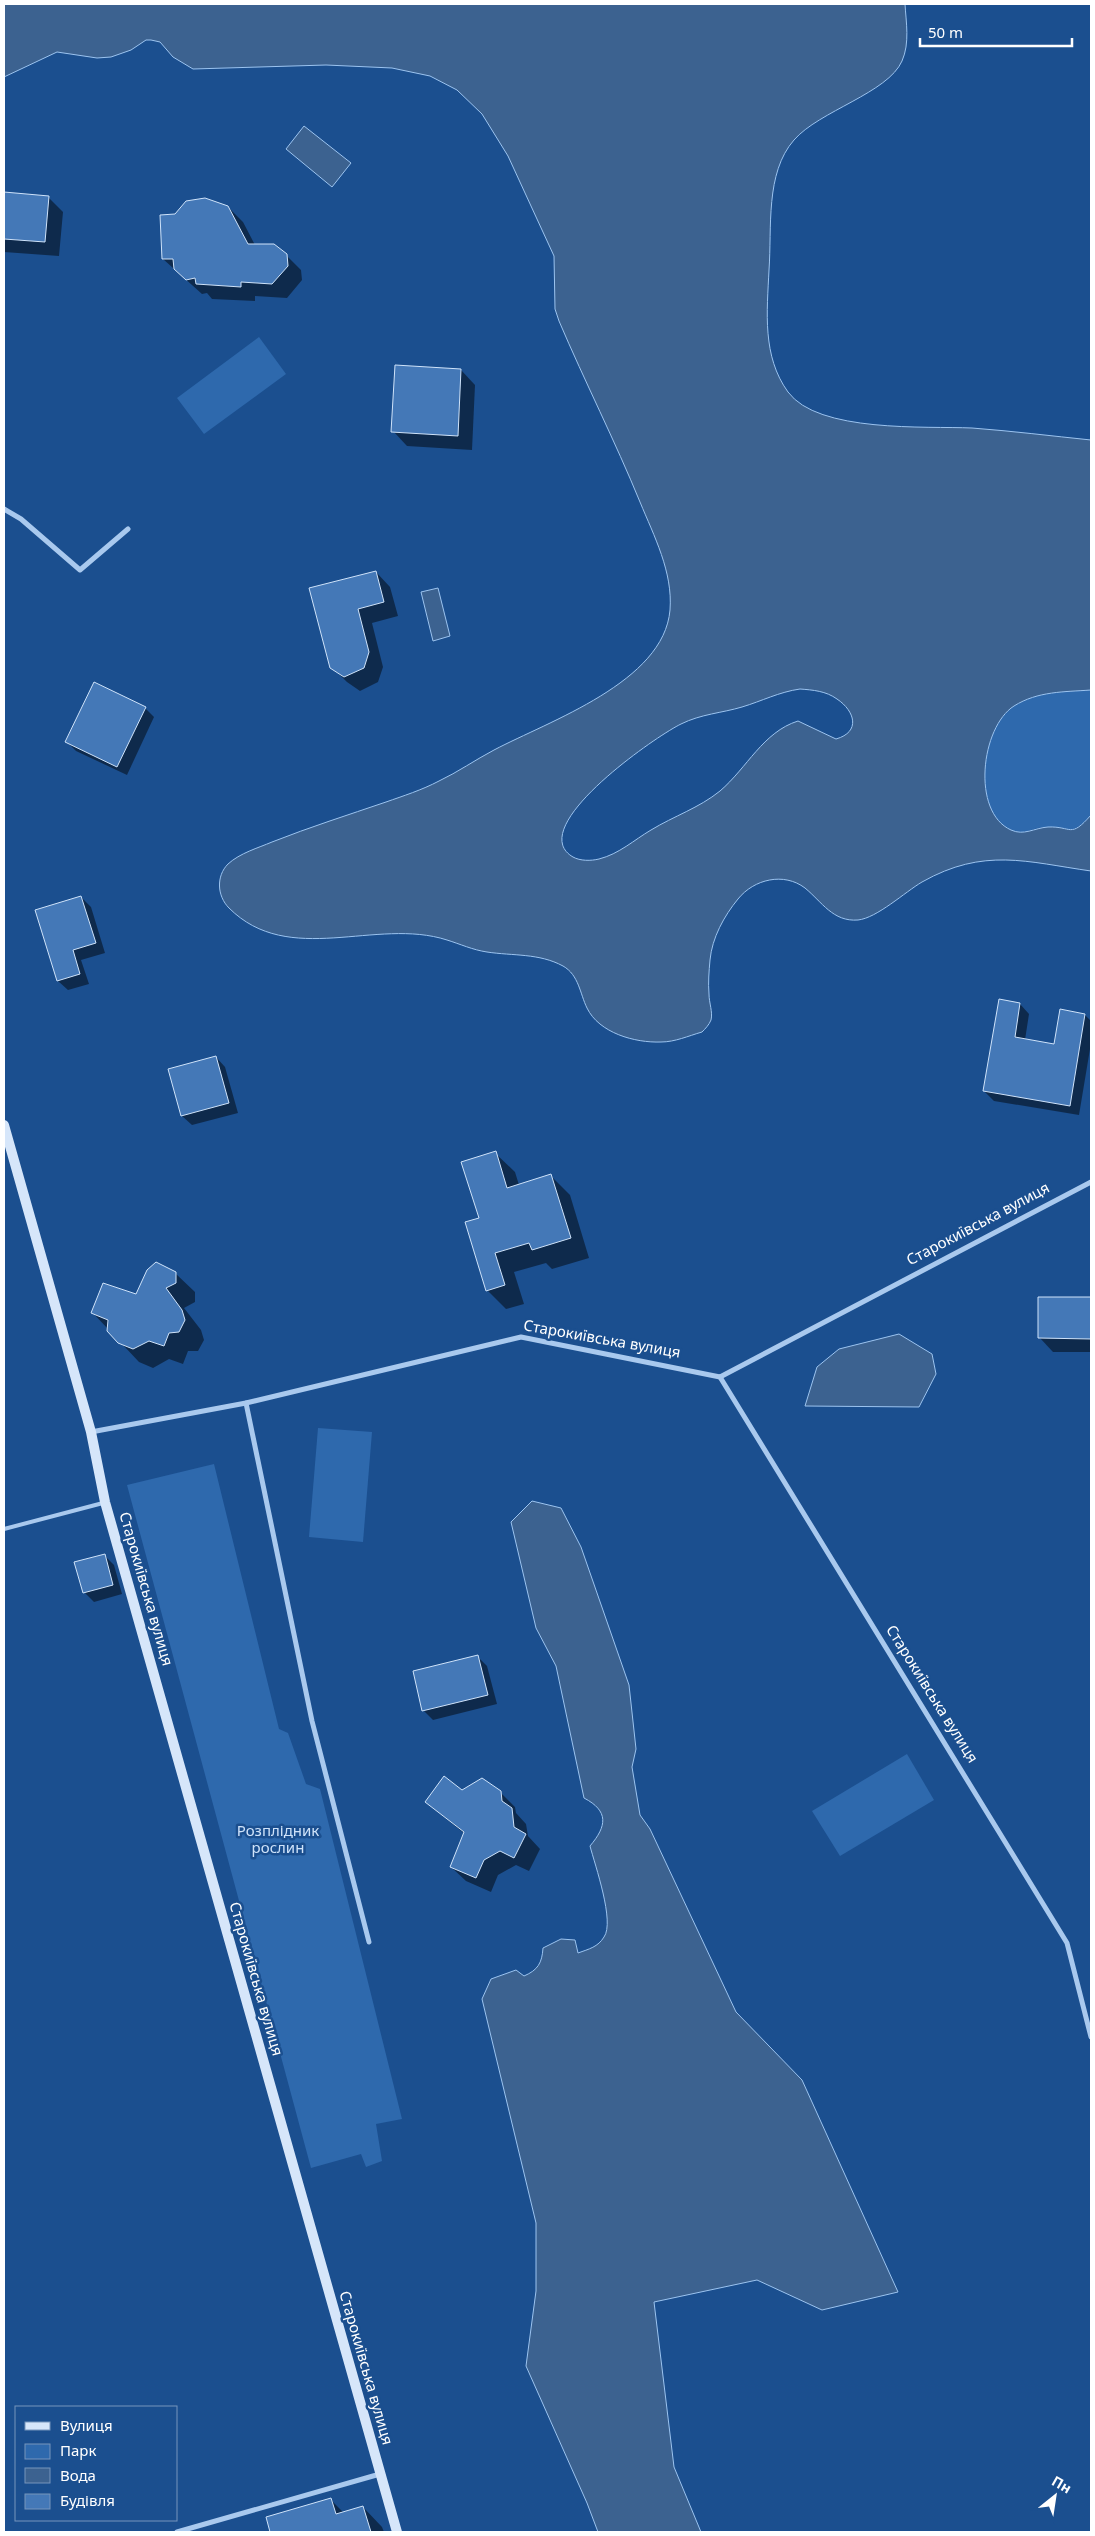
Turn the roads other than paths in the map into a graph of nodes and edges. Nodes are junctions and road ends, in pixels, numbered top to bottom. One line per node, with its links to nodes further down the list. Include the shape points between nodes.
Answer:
1 (4, 509): 2 (street, via 21,518 80,570)
2 (128, 530)
3 (4, 1125): 7 (street, Старокиївська вулиця)
4 (1091, 1182): 5 (street, Старокиївська вулиця)
5 (720, 1377): 6 (street, Старокиївська вулиця, via 521,1337); 11 (street, Старокиївська вулиця, via 1067,1943)
6 (246, 1403): 7 (street, Старокиївська вулиця); 10 (street, via 312,1721)
7 (91, 1432): 8 (street, Старокиївська вулиця)
8 (105, 1502): 9 (lane); 12 (street, Старокиївська вулиця)
9 (4, 1529)
10 (369, 1942)
11 (1091, 2037)
12 (380, 2474): 13 (street); 14 (street, Старокиївська вулиця)
13 (177, 2532)
14 (397, 2532)

